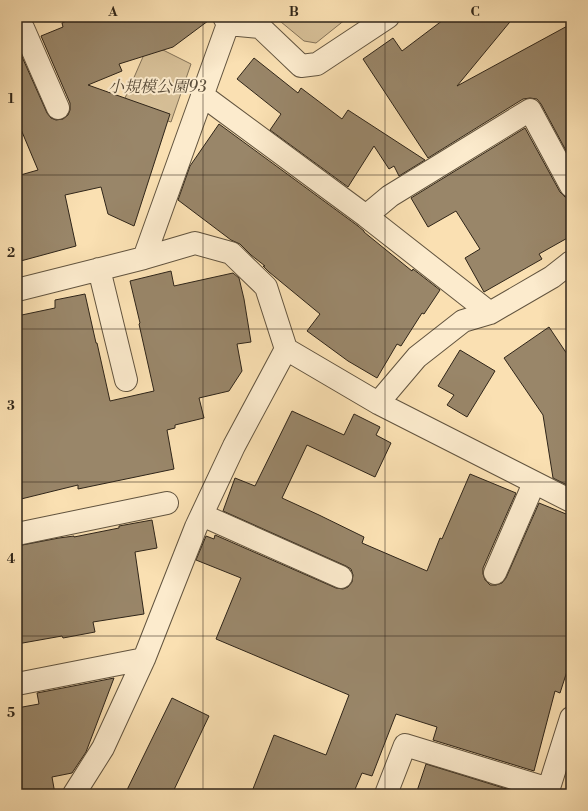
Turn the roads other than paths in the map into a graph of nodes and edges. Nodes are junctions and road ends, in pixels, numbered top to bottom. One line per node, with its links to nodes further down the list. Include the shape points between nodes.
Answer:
1 (226, 20): 2 (street, via 260,27 301,66 316,64); 4 (street)
2 (377, 20)
3 (26, 25): 5 (street)
4 (202, 95): 7 (street); 8 (street)
5 (58, 108)
6 (571, 186): 7 (street, via 530,110 390,196)
7 (366, 216): 12 (street)
8 (144, 258): 10 (street); 13 (street, via 195,242 231,252 266,287)
9 (571, 262): 12 (street, via 552,277)
10 (99, 269): 11 (street); 14 (street)
11 (17, 290)
12 (490, 313): 15 (street, via 463,321 417,357)
13 (286, 349): 15 (street); 19 (street, via 234,446)
14 (126, 380)
15 (378, 403): 16 (street)
16 (534, 483): 17 (street); 21 (street)
17 (571, 501)
18 (167, 503): 20 (street)
19 (202, 515): 22 (street); 23 (street)
20 (17, 534)
21 (495, 573)
22 (341, 577)
23 (144, 659): 24 (street); 27 (street, via 103,748)
24 (17, 684)
25 (571, 718): 26 (street)
26 (548, 791): 28 (street, via 405,745)
27 (74, 794)
28 (386, 794)

